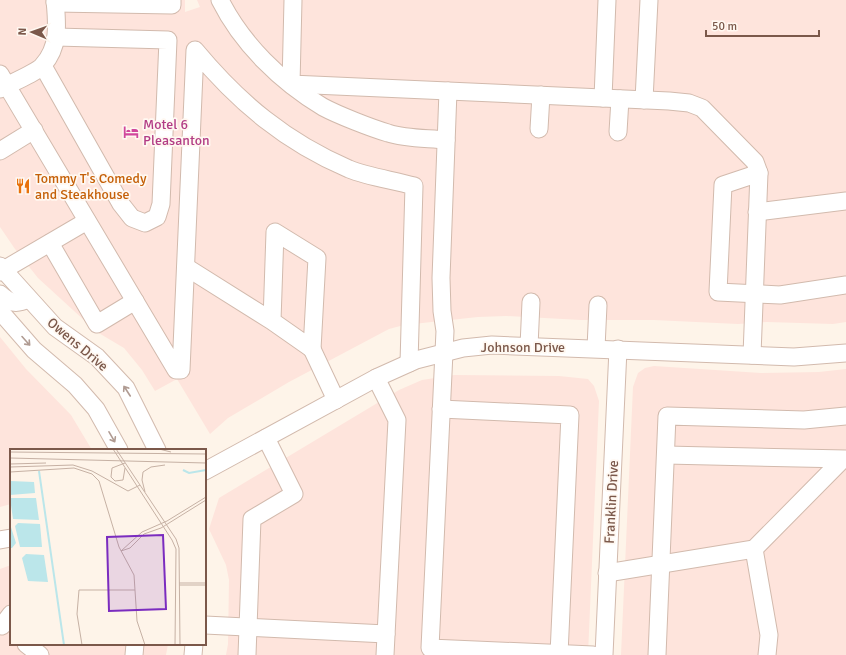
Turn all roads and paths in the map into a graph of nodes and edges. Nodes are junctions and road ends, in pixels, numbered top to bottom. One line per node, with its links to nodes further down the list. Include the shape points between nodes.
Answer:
1 (172, 0): 6 (street, via 172,5)
2 (220, 0): 10 (street, via 260,57)
3 (294, 0): 10 (street)
4 (607, 0): 13 (street)
5 (649, 0): 15 (street)
6 (55, 2): 7 (street)
7 (56, 37): 8 (street, via 55,45); 8 (street, via 168,40 161,204 157,217 145,223 132,218 125,209)
8 (43, 66): 9 (street)
9 (2, 83): 17 (street)
10 (291, 84): 11 (street); 19 (street, via 324,107 390,134)
11 (448, 91): 12 (street); 19 (street)
12 (541, 95): 13 (street); 16 (street)
13 (603, 98): 14 (street)
14 (620, 99): 15 (street); 18 (street)
15 (644, 100): 21 (street, via 689,103 702,108 755,162)
16 (539, 129)
17 (34, 130): 20 (street); 24 (street)
18 (618, 132)
19 (446, 140): 41 (street, via 441,278)
20 (0, 151)
21 (759, 173): 23 (street); 30 (street, via 723,185 718,292)
22 (846, 201): 23 (street)
23 (757, 212): 30 (street)
24 (87, 221): 25 (street); 32 (street)
25 (50, 244): 27 (street); 32 (street, via 97,324)
26 (186, 267): 32 (street, via 181,370 176,370); 36 (street); 44 (street, via 195,50 220,81 294,142 351,170 414,186)
27 (1, 270): 31 (street, Owens Drive)
28 (846, 285): 30 (street, via 780,295)
29 (0, 294): 31 (street, via 14,303)
30 (755, 294): 43 (street)
31 (28, 298): 51 (street, Owens Drive, one-way to 31, via 126,388 97,357 55,327)
32 (134, 301)
33 (531, 302): 37 (street)
34 (598, 305): 38 (street)
35 (0, 312): 50 (street, one-way to 50, via 34,350 75,385 96,409)
36 (272, 321): 39 (street); 39 (street, via 275,232 317,258)
37 (529, 346): 38 (street, Johnson Drive); 41 (street, Johnson Drive, via 492,344)
38 (596, 348): 40 (street, Johnson Drive)
39 (312, 349): 46 (street)
40 (618, 349): 43 (street, Johnson Drive); 59 (street, Franklin Drive)
41 (444, 352): 44 (street, Johnson Drive); 47 (street)
42 (846, 353): 43 (street, Johnson Drive, via 794,357)
43 (752, 355)
44 (409, 363): 45 (street, Johnson Drive)
45 (376, 378): 46 (street, Johnson Drive); 62 (street, via 397,420)
46 (336, 400): 49 (street, Johnson Drive)
47 (441, 409): 66 (street, via 570,415); 66 (street, via 430,648)
48 (846, 416): 52 (street, via 804,420 668,416)
49 (266, 438): 54 (street, Johnson Drive); 61 (street, via 294,494 252,519)
50 (118, 449)
51 (156, 449)
52 (666, 455): 53 (street); 58 (street)
53 (844, 459): 57 (street)
54 (206, 470)
55 (10, 538): 56 (street)
56 (0, 540)
57 (754, 550): 58 (street); 75 (street, via 769,635)
58 (661, 564): 59 (street); 74 (street)
59 (607, 573): 73 (street, Franklin Drive)
60 (206, 624): 61 (street)
61 (248, 627): 62 (street); 70 (street)
62 (386, 634): 71 (street)
63 (27, 645): 67 (street)
64 (135, 645): 68 (street)
65 (194, 645): 69 (street)
66 (559, 654): 72 (street)
67 (40, 655)
68 (134, 655)
69 (193, 655)
70 (247, 655)
71 (385, 655)
72 (593, 655)
73 (604, 655)
74 (657, 655)
75 (767, 655)

